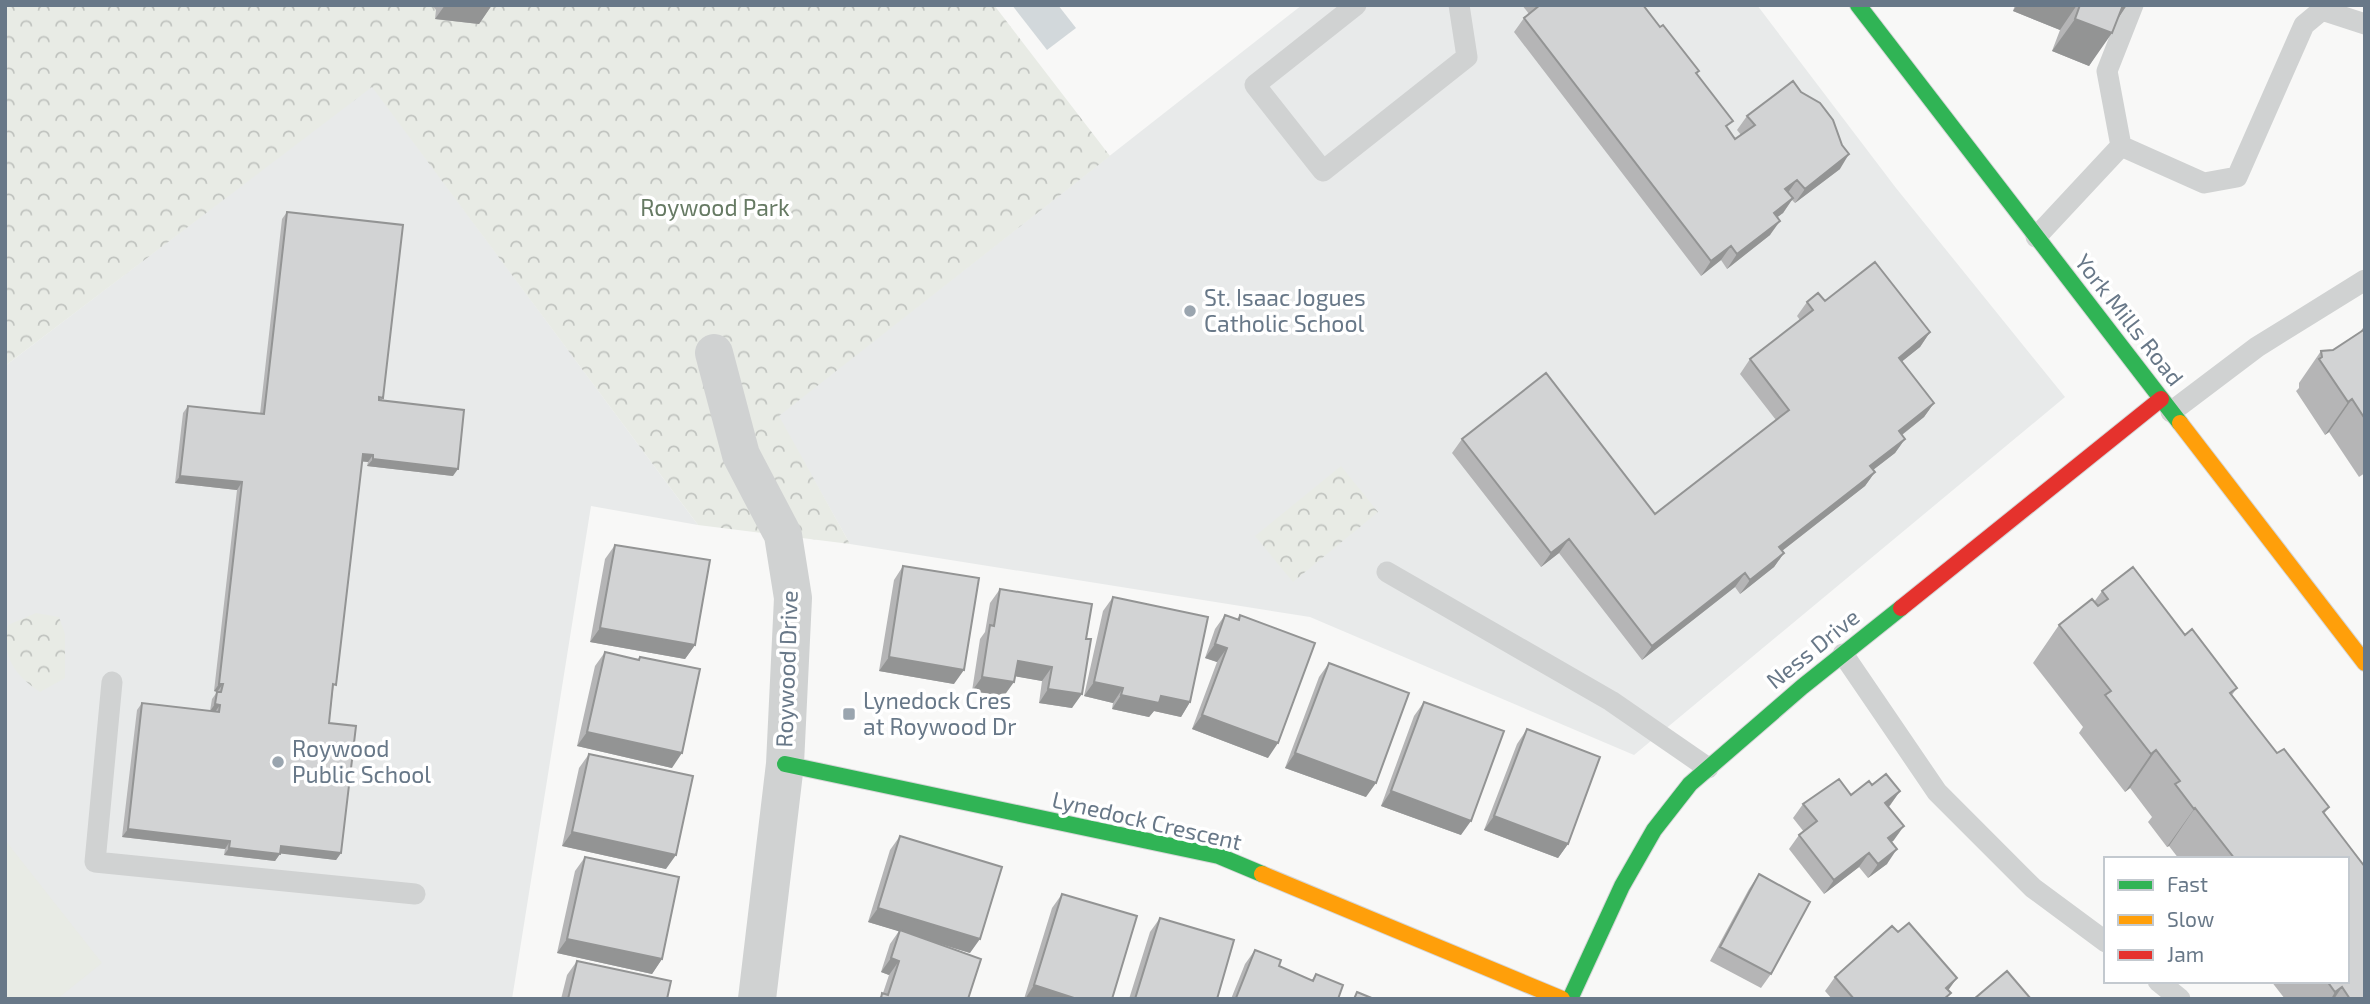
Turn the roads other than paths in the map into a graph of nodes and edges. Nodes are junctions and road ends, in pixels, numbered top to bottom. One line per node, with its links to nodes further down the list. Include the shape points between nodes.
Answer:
1 (1356, 5): 2 (lane, via 1255,85 1323,171 1467,57)
2 (1459, 5)
3 (1858, 5): 7 (street, York Mills Road)
4 (2133, 5): 6 (lane, via 2107,71)
5 (2365, 24): 6 (lane, via 2322,10 2304,25 2237,177 2204,183)
6 (2121, 146): 7 (lane)
7 (2036, 237): 10 (street, York Mills Road)
8 (2365, 281): 10 (lane)
9 (714, 353): 15 (street, Roywood Drive, via 741,455 783,535 793,597)
10 (2166, 405): 12 (street, Ness Drive); 13 (street, York Mills Road)
11 (1387, 572): 16 (lane, via 1611,701)
12 (1843, 654): 16 (street, Ness Drive); 18 (lane, via 1937,792 2033,888)
13 (2365, 663)
14 (113, 682): 17 (lane, via 95,862)
15 (785, 764): 20 (street, Roywood Drive); 21 (street, Lynedock Crescent, via 1219,856)
16 (1708, 768): 22 (street, Ness Drive, via 1654,830 1622,886)
17 (415, 894)
18 (2104, 941)
19 (2160, 983): 23 (lane)
20 (757, 999)
21 (1562, 999)
22 (1570, 999)
23 (2180, 999)

